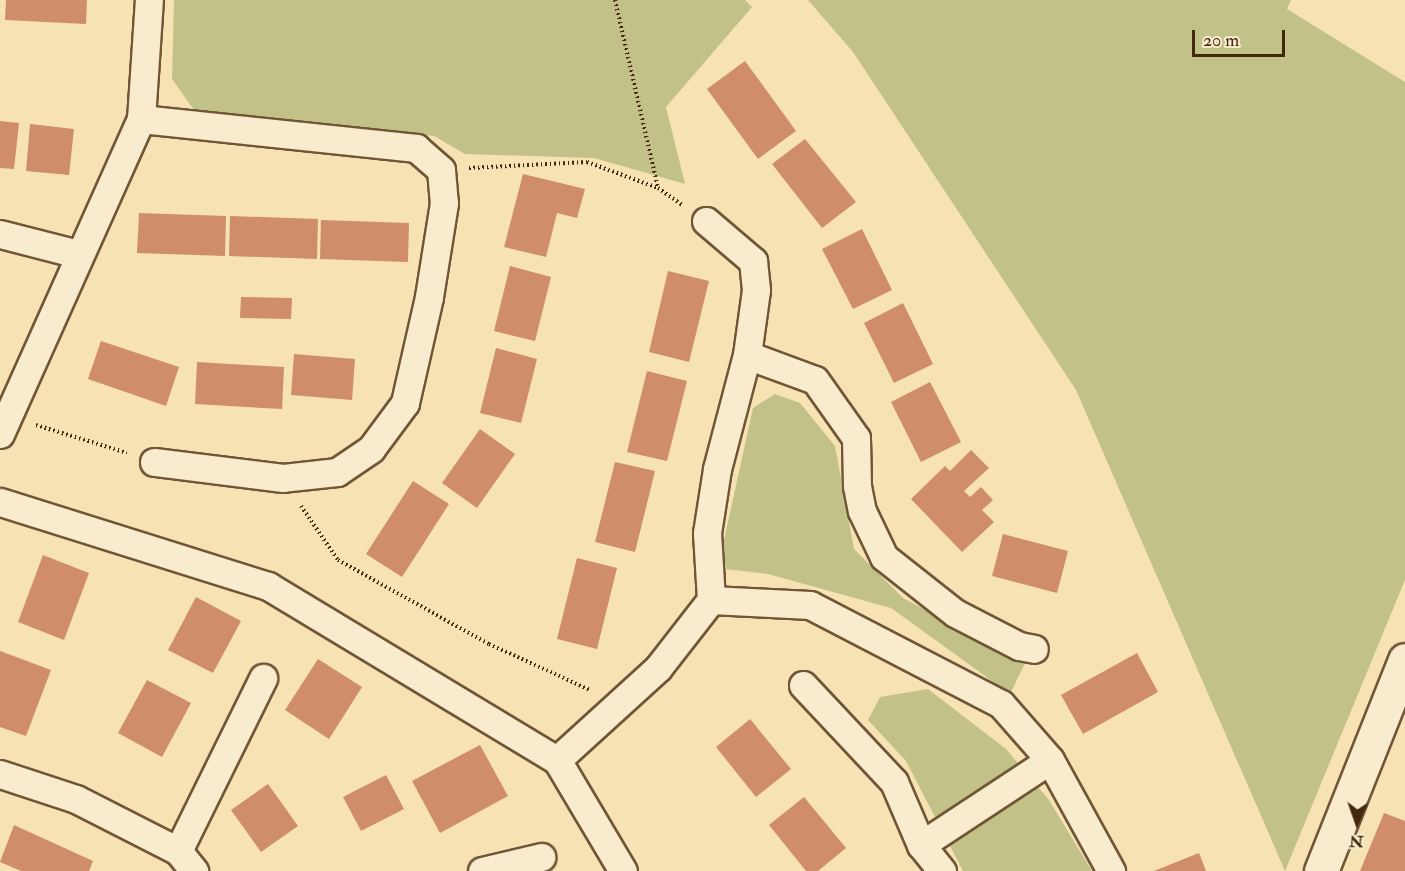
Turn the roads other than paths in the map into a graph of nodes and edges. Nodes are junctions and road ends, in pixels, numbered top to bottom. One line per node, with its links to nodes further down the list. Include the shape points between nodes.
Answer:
1 (149, 0): 2 (street)
2 (141, 119): 5 (street); 8 (street, via 416,148 441,170 443,214 405,403 371,449 337,472 283,478)
3 (706, 221): 6 (street, via 753,261 756,290)
4 (0, 234): 5 (street)
5 (78, 254): 7 (street)
6 (747, 355): 10 (street, via 717,469 707,533); 11 (street, via 815,380 856,438 862,511 884,557 955,613)
7 (4, 425)
8 (154, 462)
9 (0, 502): 16 (street, via 268,586)
10 (711, 600): 16 (street, via 658,668); 17 (street, via 810,605 1001,704)
11 (1034, 650)
12 (1405, 660): 15 (main road)
13 (263, 678): 21 (street)
14 (803, 685): 19 (street, via 894,782)
15 (1398, 698): 26 (main road)
16 (557, 760): 23 (street)
17 (1050, 760): 19 (street); 25 (street)
18 (0, 774): 21 (street, via 76,799)
19 (921, 845): 24 (street)
20 (541, 856): 22 (street)
21 (186, 861)
22 (482, 871)
23 (623, 871)
24 (942, 871)
25 (1111, 871)
26 (1321, 871)

